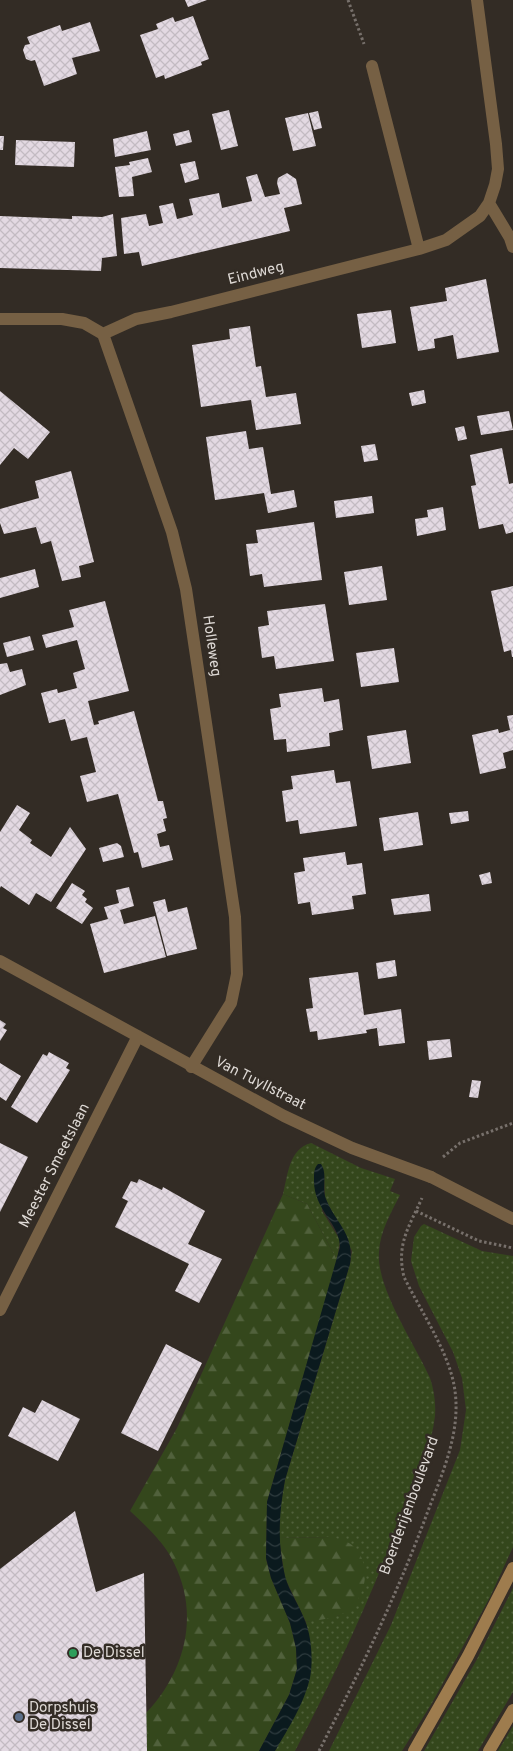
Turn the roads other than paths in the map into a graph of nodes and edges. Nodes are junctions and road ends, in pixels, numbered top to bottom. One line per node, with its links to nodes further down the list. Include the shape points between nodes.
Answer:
1 (477, 0): 3 (street, Eindweg, via 497,153 497,177)
2 (372, 66): 5 (street)
3 (489, 203): 4 (street); 5 (street, Eindweg, via 480,216 462,230 446,240)
4 (513, 247)
5 (419, 249): 7 (street, Eindweg, via 136,319)
6 (0, 319): 7 (street, via 62,319 84,323)
7 (103, 334): 10 (street, Holleweg, via 172,532 186,589 235,917 237,974 231,1003)
8 (0, 961): 9 (street, Van Tuyllstraat)
9 (138, 1036): 10 (street, Van Tuyllstraat); 12 (street, Meester Smeetslaan)
10 (191, 1067): 11 (street, Van Tuyllstraat, via 284,1116 352,1148 431,1177)
11 (513, 1219)
12 (0, 1310)
13 (513, 1568): 15 (main road)
14 (513, 1710): 16 (main road)
15 (414, 1751)
16 (489, 1751)

